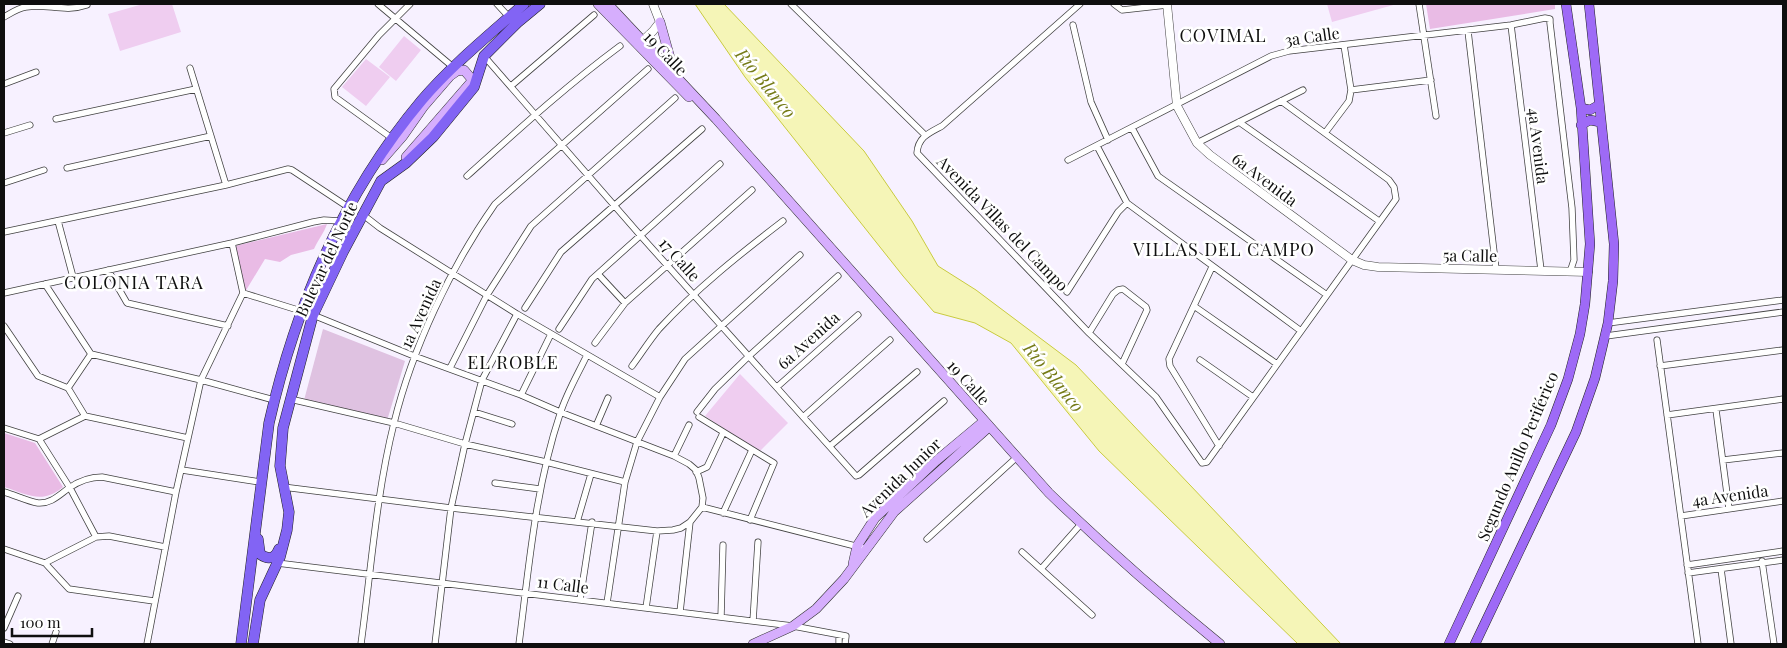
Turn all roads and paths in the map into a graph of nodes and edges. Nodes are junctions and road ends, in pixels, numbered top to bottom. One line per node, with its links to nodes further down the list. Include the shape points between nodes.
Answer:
1 (378, 4): 20 (street)
2 (410, 4): 20 (street)
3 (497, 4): 19 (street)
4 (524, 4): 19 (highway, Bulevar del Norte)
5 (540, 4): 29 (highway, Bulevar del Norte)
6 (598, 4): 26 (main road, 19 Calle)
7 (608, 4): 26 (main road, 19 Calle)
8 (654, 4): 21 (street)
9 (790, 4): 58 (street)
10 (1080, 4): 58 (street, via 942,126)
11 (1114, 4): 16 (street, via 1122,10)
12 (1419, 4): 25 (street)
13 (1566, 4): 45 (main road, Segundo Anillo Periférico)
14 (1588, 4): 43 (main road)
15 (87, 5): 18 (street, via 64,10 23,7)
16 (1167, 5): 44 (street)
17 (594, 15): 37 (street)
18 (4, 17)
19 (509, 17): 30 (highway, Bulevar del Norte)
20 (395, 18): 30 (street); 60 (street, via 334,89 335,97)
21 (660, 22): 26 (street); 34 (main road)
22 (1073, 25): 61 (street, via 1091,102)
23 (1511, 25): 24 (street, 3a Calle); 93 (street, 4a Avenida); 94 (street, 3a Calle, via 1550,19 1572,208 1574,260)
24 (1468, 31): 25 (street, 3a Calle); 91 (street)
25 (1424, 36): 27 (street, 3a Calle); 35 (street)
26 (641, 42): 34 (main road, 19 Calle); 49 (main road, 19 Calle, via 693,101)
27 (1344, 45): 40 (street); 44 (street, 3a Calle, via 1271,56)
28 (620, 46): 46 (street)
29 (484, 56): 37 (street, 17 Calle); 72 (highway, Bulevar del Norte, via 474,87 406,163)
30 (453, 67): 60 (highway, Bulevar del Norte, via 423,99)
31 (190, 68): 38 (street)
32 (648, 69): 63 (street, 1a Avenida)
33 (36, 72): 36 (street)
34 (675, 74): 49 (main road, 19 Calle)
35 (1431, 80): 40 (street); 47 (street)
36 (4, 84)
37 (511, 86): 46 (street, 17 Calle)
38 (196, 89): 48 (street); 59 (street)
39 (1303, 90): 42 (street)
40 (1351, 90): 57 (street, via 1349,101)
41 (675, 98): 69 (street)
42 (1281, 101): 50 (street); 57 (street)
43 (1599, 105): 45 (main road, via 1590,110); 51 (main road)
44 (1177, 106): 54 (street, 3a Calle); 62 (street, 6a Avenida)
45 (1581, 108): 53 (main road, Segundo Anillo Periférico)
46 (535, 113): 63 (street, 17 Calle); 71 (street)
47 (1436, 116)
48 (56, 119)
49 (716, 119): 163 (main road, 19 Calle)
50 (1238, 122): 62 (street); 83 (street)
51 (1600, 122): 53 (main road, via 1590,120); 118 (main road, via 1614,244)
52 (30, 125): 56 (street)
53 (1582, 125): 95 (main road, Segundo Anillo Periférico, via 1590,244)
54 (1132, 128): 61 (street, 3a Calle); 107 (street, via 1158,176)
55 (702, 129): 77 (street)
56 (4, 133)
57 (1325, 133): 83 (street, via 1394,187 1396,199)
58 (924, 135): 125 (street, Avenida Villas del Campo, via 917,147 921,159)
59 (210, 136): 67 (street); 74 (street)
60 (393, 139): 70 (highway, Bulevar del Norte)
61 (1108, 140): 64 (street, 3a Calle)
62 (1197, 143): 88 (street, 6a Avenida)
63 (562, 146): 69 (street, 17 Calle); 96 (street, 1a Avenida, via 495,204)
64 (1097, 146): 65 (street, 3a Calle); 76 (street)
65 (1068, 160)
66 (720, 164): 85 (street)
67 (66, 168)
68 (44, 170): 73 (street)
69 (589, 175): 77 (street, 17 Calle); 105 (street, via 531,226)
70 (366, 176): 72 (main road, via 403,136 450,76 464,70 472,81 410,153); 78 (highway, Bulevar del Norte)
71 (467, 176)
72 (381, 181): 79 (highway, Bulevar del Norte)
73 (4, 183)
74 (226, 185): 78 (street, via 288,169); 80 (street)
75 (752, 190): 89 (street)
76 (1127, 203): 90 (street); 102 (street)
77 (615, 205): 85 (street, 17 Calle); 111 (street, via 561,252)
78 (348, 207): 81 (highway, Bulevar del Norte)
79 (362, 214): 96 (street); 116 (highway, Bulevar del Norte)
80 (58, 221): 84 (street); 99 (street)
81 (340, 221): 86 (street, via 324,220); 101 (highway, Bulevar del Norte)
82 (783, 221): 106 (street)
83 (1379, 221): 88 (street)
84 (4, 232)
85 (640, 235): 89 (street, 17 Calle); 97 (street)
86 (232, 242): 92 (street); 104 (street)
87 (800, 256): 121 (street)
88 (1352, 260): 91 (street, 5a Calle, via 1378,267); 107 (street)
89 (667, 266): 106 (street, 17 Calle); 109 (street)
90 (1212, 267): 110 (street); 124 (street)
91 (1496, 269): 93 (street, 5a Calle)
92 (108, 270): 99 (street); 120 (street, via 127,303)
93 (1540, 270): 94 (street, 5a Calle)
94 (1570, 272): 95 (street, 5a Calle)
95 (1588, 272): 256 (main road, Segundo Anillo Periférico, via 1580,334 1551,425)
96 (453, 274): 105 (street); 134 (street, 1a Avenida)
97 (598, 274): 109 (street); 123 (street)
98 (838, 276): 135 (street)
99 (73, 277): 100 (street)
100 (45, 284): 103 (street); 132 (street)
101 (309, 290): 112 (highway, Bulevar del Norte); 167 (highway, via 271,424 257,527 258,550 269,558 279,549 284,522 276,471)
102 (1067, 292)
103 (4, 293)
104 (243, 293): 112 (street); 120 (street)
105 (487, 295): 114 (street); 141 (street)
106 (694, 295): 121 (street, 17 Calle); 139 (street, via 659,330)
107 (1327, 296): 124 (street)
108 (1783, 300): 117 (street)
109 (625, 303): 130 (street)
110 (1194, 306): 138 (street); 174 (street, via 1169,359 1170,366)
111 (525, 308)
112 (301, 311): 153 (highway, Bulevar del Norte)
113 (1783, 312): 122 (street)
114 (516, 314): 126 (street); 144 (street)
115 (858, 314): 145 (street, 6a Avenida)
116 (313, 315): 134 (street); 151 (highway, Bulevar del Norte)
117 (1651, 318): 118 (street); 122 (street)
118 (1608, 323): 127 (main road)
119 (4, 326): 146 (street, via 38,376)
120 (228, 326): 143 (street)
121 (721, 326): 135 (street, 17 Calle); 149 (street, via 685,359)
122 (1653, 329): 127 (street)
123 (559, 330)
124 (1301, 331): 138 (street)
125 (1090, 333): 137 (street, Avenida Villas del Campo); 137 (street, via 1118,290 1123,289 1146,307)
126 (551, 334): 133 (street); 147 (street)
127 (1606, 336): 257 (main road, via 1576,432)
128 (890, 340): 160 (street)
129 (1656, 340): 140 (street)
130 (595, 343)
131 (1783, 350): 140 (street)
132 (91, 354): 143 (street); 146 (street)
133 (587, 355): 149 (street); 157 (street)
134 (414, 356): 141 (street); 161 (street, 1a Avenida)
135 (749, 356): 145 (street, 17 Calle); 168 (street, via 715,389 698,414)
136 (1200, 360): 148 (street)
137 (1122, 364): 174 (street, Avenida Villas del Campo, via 1156,397 1199,461 1207,462)
138 (1277, 364): 148 (street)
139 (632, 366)
140 (1660, 366): 158 (street)
141 (450, 368): 144 (street)
142 (917, 372): 173 (street)
143 (200, 380): 153 (street); 169 (street)
144 (482, 380): 147 (street); 156 (street)
145 (777, 387): 160 (street, 17 Calle)
146 (68, 388): 159 (street)
147 (521, 395): 157 (street)
148 (1251, 396): 174 (street)
149 (660, 397): 171 (street)
150 (608, 398): 165 (street)
151 (290, 399): 161 (street); 167 (highway, Bulevar del Norte)
152 (1783, 399): 155 (street)
153 (274, 400): 184 (highway, Bulevar del Norte)
154 (944, 401): 173 (street, 17 Calle, via 859,475 856,476)
155 (1716, 410): 158 (street); 179 (street)
156 (474, 412): 162 (street); 172 (street)
157 (560, 412): 165 (street); 180 (street)
158 (1667, 415): 198 (street)
159 (85, 416): 169 (street); 170 (street)
160 (803, 417): 173 (street, 17 Calle)
161 (394, 423): 172 (street); 192 (street, 1a Avenida)
162 (512, 424)
163 (986, 424): 178 (main road, 19 Calle); 211 (main road, Avenida Junior, via 887,505); 213 (main road, Avenida Junior, via 894,512)
164 (689, 425): 177 (street)
165 (596, 426): 171 (street)
166 (4, 428): 170 (street)
167 (283, 428): 187 (highway, Bulevar del Norte, via 280,466)
168 (723, 433): 175 (street); 182 (street, via 707,467)
169 (188, 438): 181 (street)
170 (39, 439): 188 (street)
171 (637, 442): 177 (street); 185 (street)
172 (465, 444): 180 (street); 195 (street)
173 (830, 446)
174 (1219, 446)
175 (752, 450): 197 (street); 200 (street, via 772,461 774,466)
176 (1783, 453): 179 (street)
177 (674, 456): 182 (street)
178 (1016, 457): 204 (main road, 19 Calle); 208 (street)
179 (1723, 460): 196 (street)
180 (546, 462): 183 (street); 189 (street)
181 (182, 470): 184 (street); 191 (street)
182 (696, 472): 194 (street, via 702,489)
183 (591, 474): 185 (street); 201 (street)
184 (260, 482): 247 (highway, Bulevar del Norte)
185 (624, 482): 205 (street)
186 (495, 483): 189 (street)
187 (283, 487): 192 (street); 220 (highway, Bulevar del Norte, via 288,503 288,522)
188 (70, 488): 190 (street, via 57,498 38,503); 191 (street, via 102,477); 207 (street)
189 (540, 489): 199 (street)
190 (4, 492)
191 (176, 492): 212 (street)
192 (380, 498): 195 (street); 227 (street, 1a Avenida)
193 (1783, 501): 196 (street, 4a Avenida)
194 (702, 507): 197 (street); 203 (street)
195 (452, 508): 199 (street); 228 (street)
196 (1729, 509): 198 (street, 4a Avenida)
197 (724, 513): 200 (street)
198 (1681, 516): 222 (street)
199 (535, 517): 201 (street); 229 (street)
200 (750, 520): 211 (street)
201 (577, 522): 202 (street)
202 (592, 522): 205 (street); 231 (street)
203 (690, 522): 206 (street, via 681,528); 235 (street)
204 (1080, 524): 224 (street); 255 (main road, 19 Calle)
205 (618, 527): 206 (street); 233 (street)
206 (657, 531): 234 (street)
207 (96, 536): 212 (street); 219 (street)
208 (927, 539)
209 (758, 542): 238 (street)
210 (723, 545): 237 (street)
211 (857, 546): 213 (street); 223 (main road, Avenida Junior)
212 (165, 547): 232 (street)
213 (867, 548): 223 (main road, Avenida Junior)
214 (4, 549): 219 (street)
215 (1783, 551): 217 (street)
216 (1022, 552): 224 (street)
217 (1761, 554): 221 (street); 222 (street)
218 (1783, 560): 221 (street)
219 (45, 563): 232 (street, via 69,589)
220 (277, 563): 227 (street, 11 Calle); 248 (highway, Bulevar del Norte, via 260,600)
221 (1762, 563): 225 (street); 260 (street)
222 (1687, 565): 226 (street)
223 (853, 567): 239 (main road, Avenida Junior, via 827,599)
224 (1041, 569): 236 (street)
225 (1721, 569): 226 (street); 259 (street)
226 (1688, 573): 258 (street)
227 (370, 575): 228 (street, 11 Calle); 249 (street, 1a Avenida)
228 (443, 584): 229 (street, 11 Calle); 250 (street)
229 (526, 594): 231 (street, 11 Calle); 251 (street)
230 (18, 596): 240 (street)
231 (580, 600): 233 (street, 11 Calle)
232 (154, 601): 246 (street)
233 (607, 603): 234 (street, 11 Calle)
234 (646, 608): 235 (street, 11 Calle)
235 (680, 612): 237 (street, 11 Calle)
236 (1092, 615)
237 (721, 617): 238 (street, 11 Calle)
238 (754, 621): 239 (street, 11 Calle)
239 (793, 626): 242 (street, 11 Calle); 252 (main road, Avenida Junior)
240 (4, 628)
241 (56, 632): 245 (street)
242 (843, 636): 253 (street); 254 (street)
243 (4, 642): 244 (street)
244 (10, 644)
245 (52, 644)
246 (147, 644)
247 (241, 644)
248 (253, 644)
249 (361, 644)
250 (435, 644)
251 (520, 644)
252 (753, 644)
253 (839, 644)
254 (845, 644)
255 (1220, 644)
256 (1449, 644)
257 (1477, 644)
258 (1698, 644)
259 (1731, 644)
260 (1774, 644)

